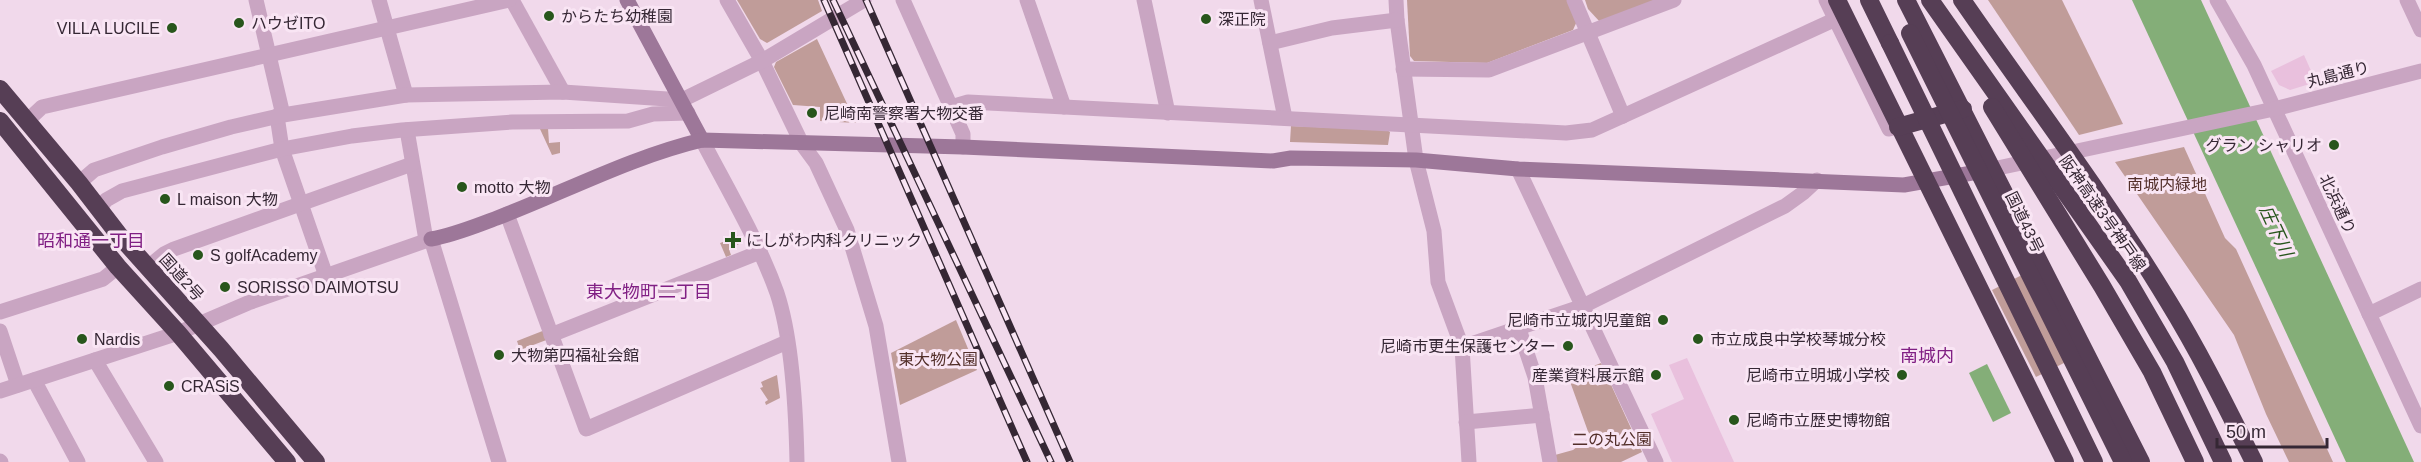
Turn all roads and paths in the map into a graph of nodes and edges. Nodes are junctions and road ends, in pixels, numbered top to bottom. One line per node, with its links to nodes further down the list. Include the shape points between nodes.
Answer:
1 (256, 0): 29 (street)
2 (379, 0): 25 (street)
3 (511, 0): 25 (street); 34 (street)
4 (627, 0): 36 (street)
5 (727, 0): 30 (street)
6 (864, 0): 30 (street)
7 (903, 0): 37 (street)
8 (1027, 0): 38 (street)
9 (1144, 0): 41 (street)
10 (1261, 0): 28 (street)
11 (1396, 0): 24 (street)
12 (1574, 0): 27 (street)
13 (1674, 0): 27 (street)
14 (1826, 0): 23 (street)
15 (1837, 0): 48 (highway)
16 (1869, 0): 98 (highway, bridge)
17 (1893, 0): 99 (highway, 国道43号, bridge)
18 (1906, 0): 39 (highway)
19 (1929, 0): 101 (highway, bridge, via 2102,286 2151,372); 102 (highway, 阪神高速3号神戸線, bridge, via 2128,281 2175,362)
20 (1962, 0): 103 (highway, 阪神高速3号神戸線, bridge, via 2125,232 2169,302)
21 (2217, 0): 40 (street, 北浜通り, via 2254,65)
22 (2408, 0): 26 (street)
23 (1836, 19): 43 (street); 48 (street, via 1888,129)
24 (1397, 20): 28 (street, via 1332,28); 31 (street)
25 (387, 28): 29 (street); 35 (street)
26 (2421, 30)
27 (1587, 32): 31 (street, via 1489,70); 43 (street)
28 (1270, 43): 44 (street)
29 (269, 54): 42 (street); 46 (street, via 42,107)
30 (762, 60): 36 (street); 51 (street)
31 (1403, 69): 47 (street)
32 (2421, 71): 40 (street, 丸島通り)
33 (0, 88): 46 (highway, 国道2号)
34 (563, 92): 35 (street); 36 (street)
35 (406, 95): 42 (street)
36 (685, 106): 49 (street, via 628,121 512,122); 50 (street)
37 (951, 107): 38 (street, via 968,102); 52 (street, via 963,134)
38 (1064, 107): 41 (street)
39 (1963, 109): 48 (highway); 57 (highway)
40 (2269, 110): 57 (street, 丸島通り); 72 (street, 北浜通り)
41 (1168, 113): 44 (street)
42 (280, 116): 53 (street); 60 (street, via 162,147 94,170)
43 (1623, 116): 47 (street, via 1592,130 1566,133)
44 (1285, 118): 47 (street)
45 (0, 121): 66 (highway)
46 (27, 121): 60 (highway, 国道2号)
47 (1411, 124): 54 (street)
48 (1898, 127): 59 (highway)
49 (407, 130): 53 (street); 55 (street)
50 (702, 140): 51 (street); 63 (street, via 673,147); 65 (street)
51 (802, 144): 52 (street); 93 (street, via 816,163 847,230 876,326)
52 (963, 147): 54 (street, via 1273,161)
53 (282, 149): 61 (street); 62 (street, via 122,191)
54 (1416, 160): 56 (street); 79 (street, via 1434,231 1438,282)
55 (411, 164): 61 (street); 64 (street)
56 (1518, 169): 58 (street); 70 (street)
57 (1994, 169): 59 (street); 100 (highway)
58 (1816, 180): 59 (street, via 1904,185); 70 (street, via 1785,206)
59 (1925, 181): 97 (highway)
60 (79, 183): 62 (highway, 国道2号)
61 (301, 205): 67 (street, via 174,249); 68 (street)
62 (100, 208): 67 (highway, 国道2号)
63 (507, 214): 64 (street); 77 (street)
64 (428, 240): 68 (street); 92 (street)
65 (760, 252): 77 (street); 78 (street, via 778,296)
66 (118, 267): 71 (street, via 103,279); 76 (highway)
67 (147, 268): 73 (highway, 国道2号)
68 (326, 276): 73 (street)
69 (2421, 289): 72 (street)
70 (1583, 306): 74 (street); 96 (street)
71 (0, 312)
72 (2369, 314): 86 (street, 北浜通り)
73 (199, 325): 76 (street); 91 (highway, 国道2号)
74 (1519, 328): 79 (street); 84 (street)
75 (0, 331): 82 (street)
76 (178, 333): 80 (street); 90 (highway)
77 (552, 335): 78 (street, via 586,429)
78 (787, 342): 87 (street)
79 (1462, 347): 85 (street)
80 (95, 360): 81 (street); 89 (street)
81 (34, 380): 82 (street); 88 (street)
82 (18, 385): 83 (street)
83 (0, 391)
84 (1542, 415): 85 (street); 95 (street)
85 (1466, 422): 94 (street)
86 (2421, 426)
87 (795, 461)
88 (78, 462)
89 (156, 462)
90 (287, 462)
91 (316, 462)
92 (499, 462)
93 (899, 462)
94 (1469, 462)
95 (1550, 462)
96 (1656, 462)
97 (2064, 462)
98 (2094, 462)
99 (2123, 462)
100 (2141, 462)
101 (2195, 462)
102 (2223, 462)
103 (2254, 462)

